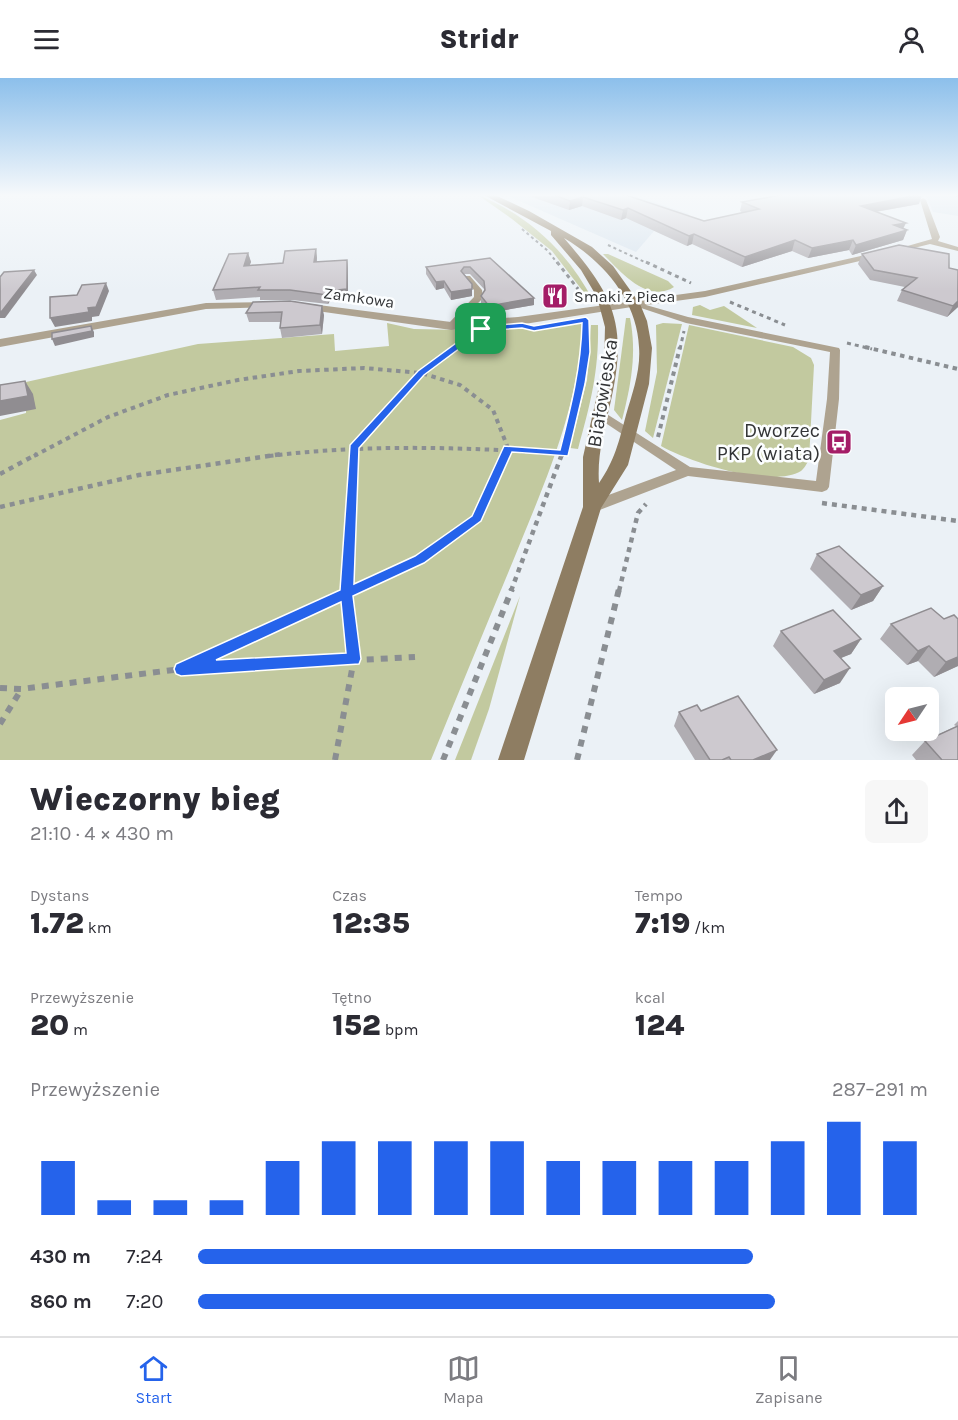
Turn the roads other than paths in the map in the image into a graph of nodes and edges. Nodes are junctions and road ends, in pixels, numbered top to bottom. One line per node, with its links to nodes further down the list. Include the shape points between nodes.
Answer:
1 (550, 227): 7 (main road, Białowieska, via 589,249 609,268)
2 (550, 227): 8 (main road, Białowieska, via 586,270)
3 (932, 227): 4 (lane, via 936,237)
4 (932, 242): 5 (lane); 7 (lane, via 705,294)
5 (958, 249)
6 (467, 278): 9 (lane, via 478,290 478,298)
7 (634, 304): 8 (street, Zamkowa); 12 (main road, Białowieska, via 646,348 642,384); 13 (lane, via 686,320 835,350 822,487)
8 (607, 307): 9 (street, Zamkowa); 11 (main road, Białowieska, via 612,329 611,356)
9 (451, 326): 10 (street, Zamkowa, via 287,305 206,306)
10 (0, 343)
11 (602, 415): 12 (lane); 14 (main road, Białowieska, via 591,458)
12 (628, 433): 13 (lane); 14 (main road, Białowieska, via 620,465)
13 (687, 471): 14 (lane)
14 (592, 507): 15 (main road, Białowieska)
15 (512, 760)

